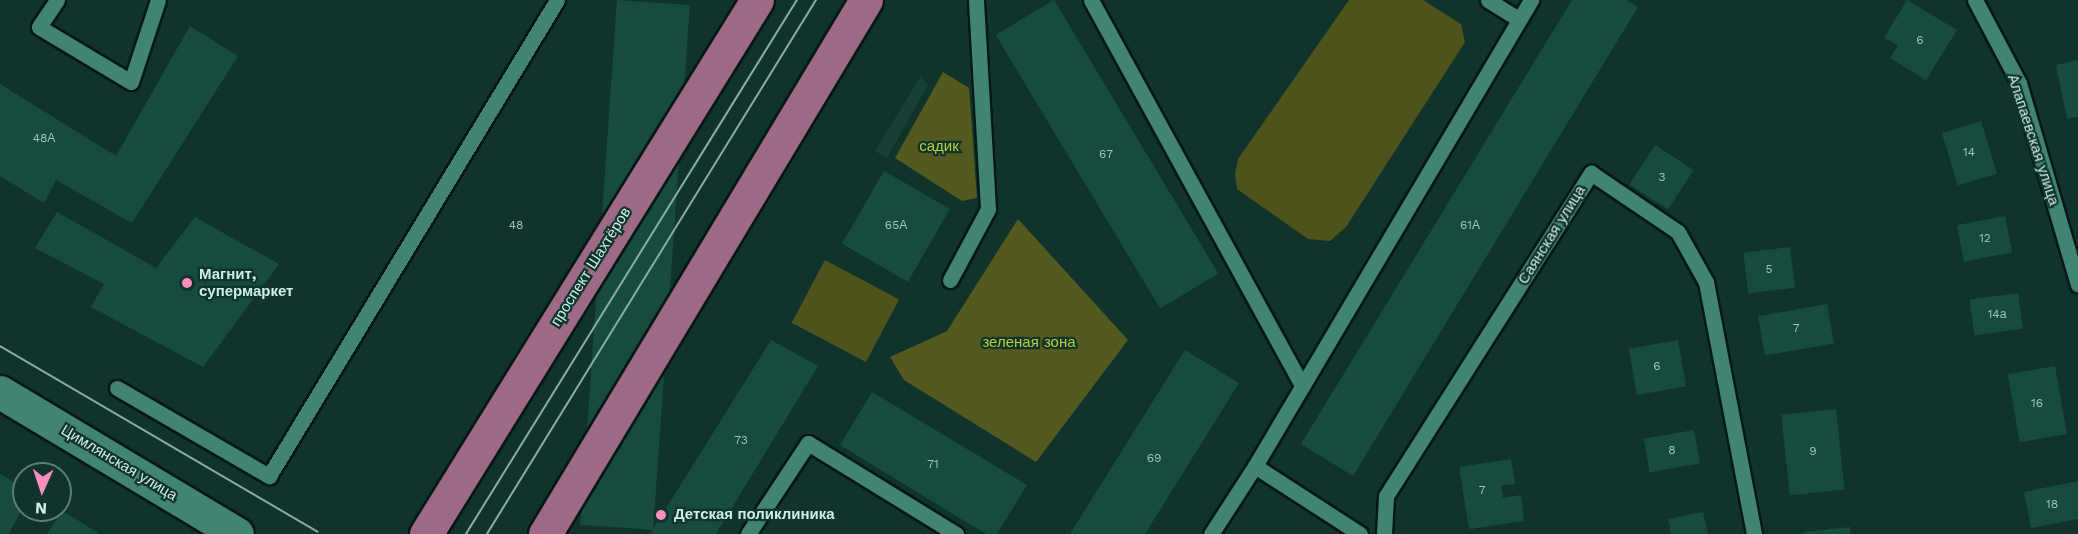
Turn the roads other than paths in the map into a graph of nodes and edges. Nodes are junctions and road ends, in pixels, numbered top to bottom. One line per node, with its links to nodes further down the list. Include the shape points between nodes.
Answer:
1 (57, 0): 2 (lane, via 39,27 131,82)
2 (158, 0)
3 (557, 0): 15 (lane, via 269,476)
4 (757, 0): 19 (main road, проспект Шахтёров)
5 (866, 0): 20 (main road)
6 (1090, 0): 14 (lane)
7 (1488, 0): 11 (lane)
8 (1531, 0): 11 (lane)
9 (1975, 0): 13 (lane, Алапаевская улица, via 2019,83)
10 (982, 1): 12 (lane, via 988,209)
11 (1519, 20): 14 (lane)
12 (950, 280)
13 (2078, 285)
14 (1302, 386): 17 (lane)
15 (117, 388)
16 (0, 392): 18 (street, Цимлянская улица)
17 (1255, 466): 23 (lane); 24 (lane)
18 (237, 534)
19 (426, 534)
20 (545, 534)
21 (748, 534): 22 (lane, via 808,443)
22 (956, 534)
23 (1211, 534)
24 (1360, 534)
25 (1384, 534): 26 (lane, Саянская улица, via 1386,496 1591,173 1678,232 1706,282)
26 (1754, 534)

